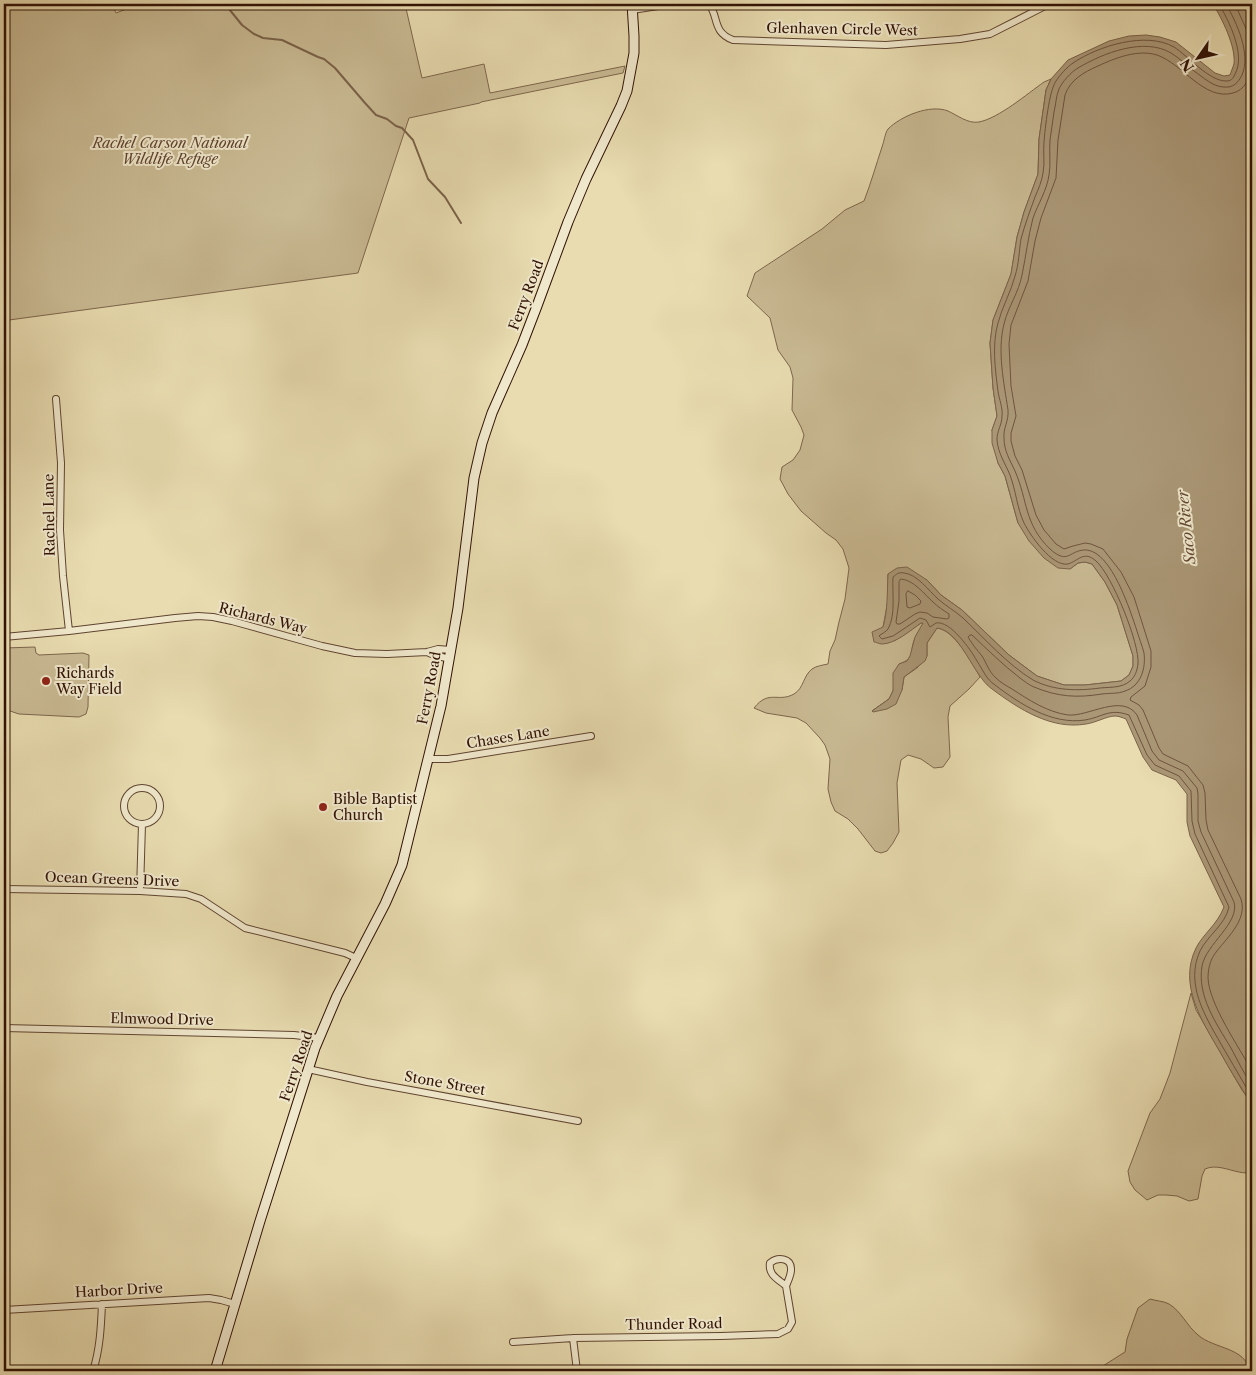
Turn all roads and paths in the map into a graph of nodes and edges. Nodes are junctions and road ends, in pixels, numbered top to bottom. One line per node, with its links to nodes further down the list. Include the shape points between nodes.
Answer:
1 (671, 4): 4 (street)
2 (708, 4): 3 (street, Glenhaven Circle West, via 719,30 733,40 886,45 985,35)
3 (1049, 4)
4 (632, 7): 8 (main road, Ferry Road, via 634,53 627,91 568,222 482,443 474,478)
5 (56, 399): 6 (street, Rachel Lane, via 61,463 60,530)
6 (70, 631): 7 (street, Richards Way); 8 (street, Richards Way, via 198,616 222,618 344,651 364,654 438,649)
7 (4, 637)
8 (450, 655): 10 (main road, Ferry Road)
9 (591, 736): 10 (street, Chases Lane, via 448,759)
10 (429, 759): 14 (main road, Ferry Road, via 396,882)
11 (142, 824): 11 (street, via 155,819 160,807 153,792 137,789 127,797 124,805 130,820); 13 (street)
12 (4, 889): 13 (street, Ocean Greens Drive)
13 (140, 891): 14 (street, Ocean Greens Drive, via 197,897 245,928)
14 (356, 958): 16 (main road, Ferry Road)
15 (4, 1028): 16 (street, Elmwood Drive)
16 (319, 1038): 17 (main road, Ferry Road)
17 (308, 1069): 18 (street, Stone Street); 21 (main road, Ferry Road)
18 (578, 1121)
19 (786, 1286): 23 (street, Thunder Road, via 792,1322 788,1329 778,1334)
20 (102, 1304): 21 (street, Harbor Drive, via 209,1298); 22 (street, Harbor Drive); 25 (street, via 100,1343)
21 (235, 1304): 26 (main road, Ferry Road)
22 (4, 1310)
23 (573, 1338): 24 (street, Thunder Road); 27 (street)
24 (513, 1342)
25 (93, 1371)
26 (215, 1371)
27 (577, 1371)

